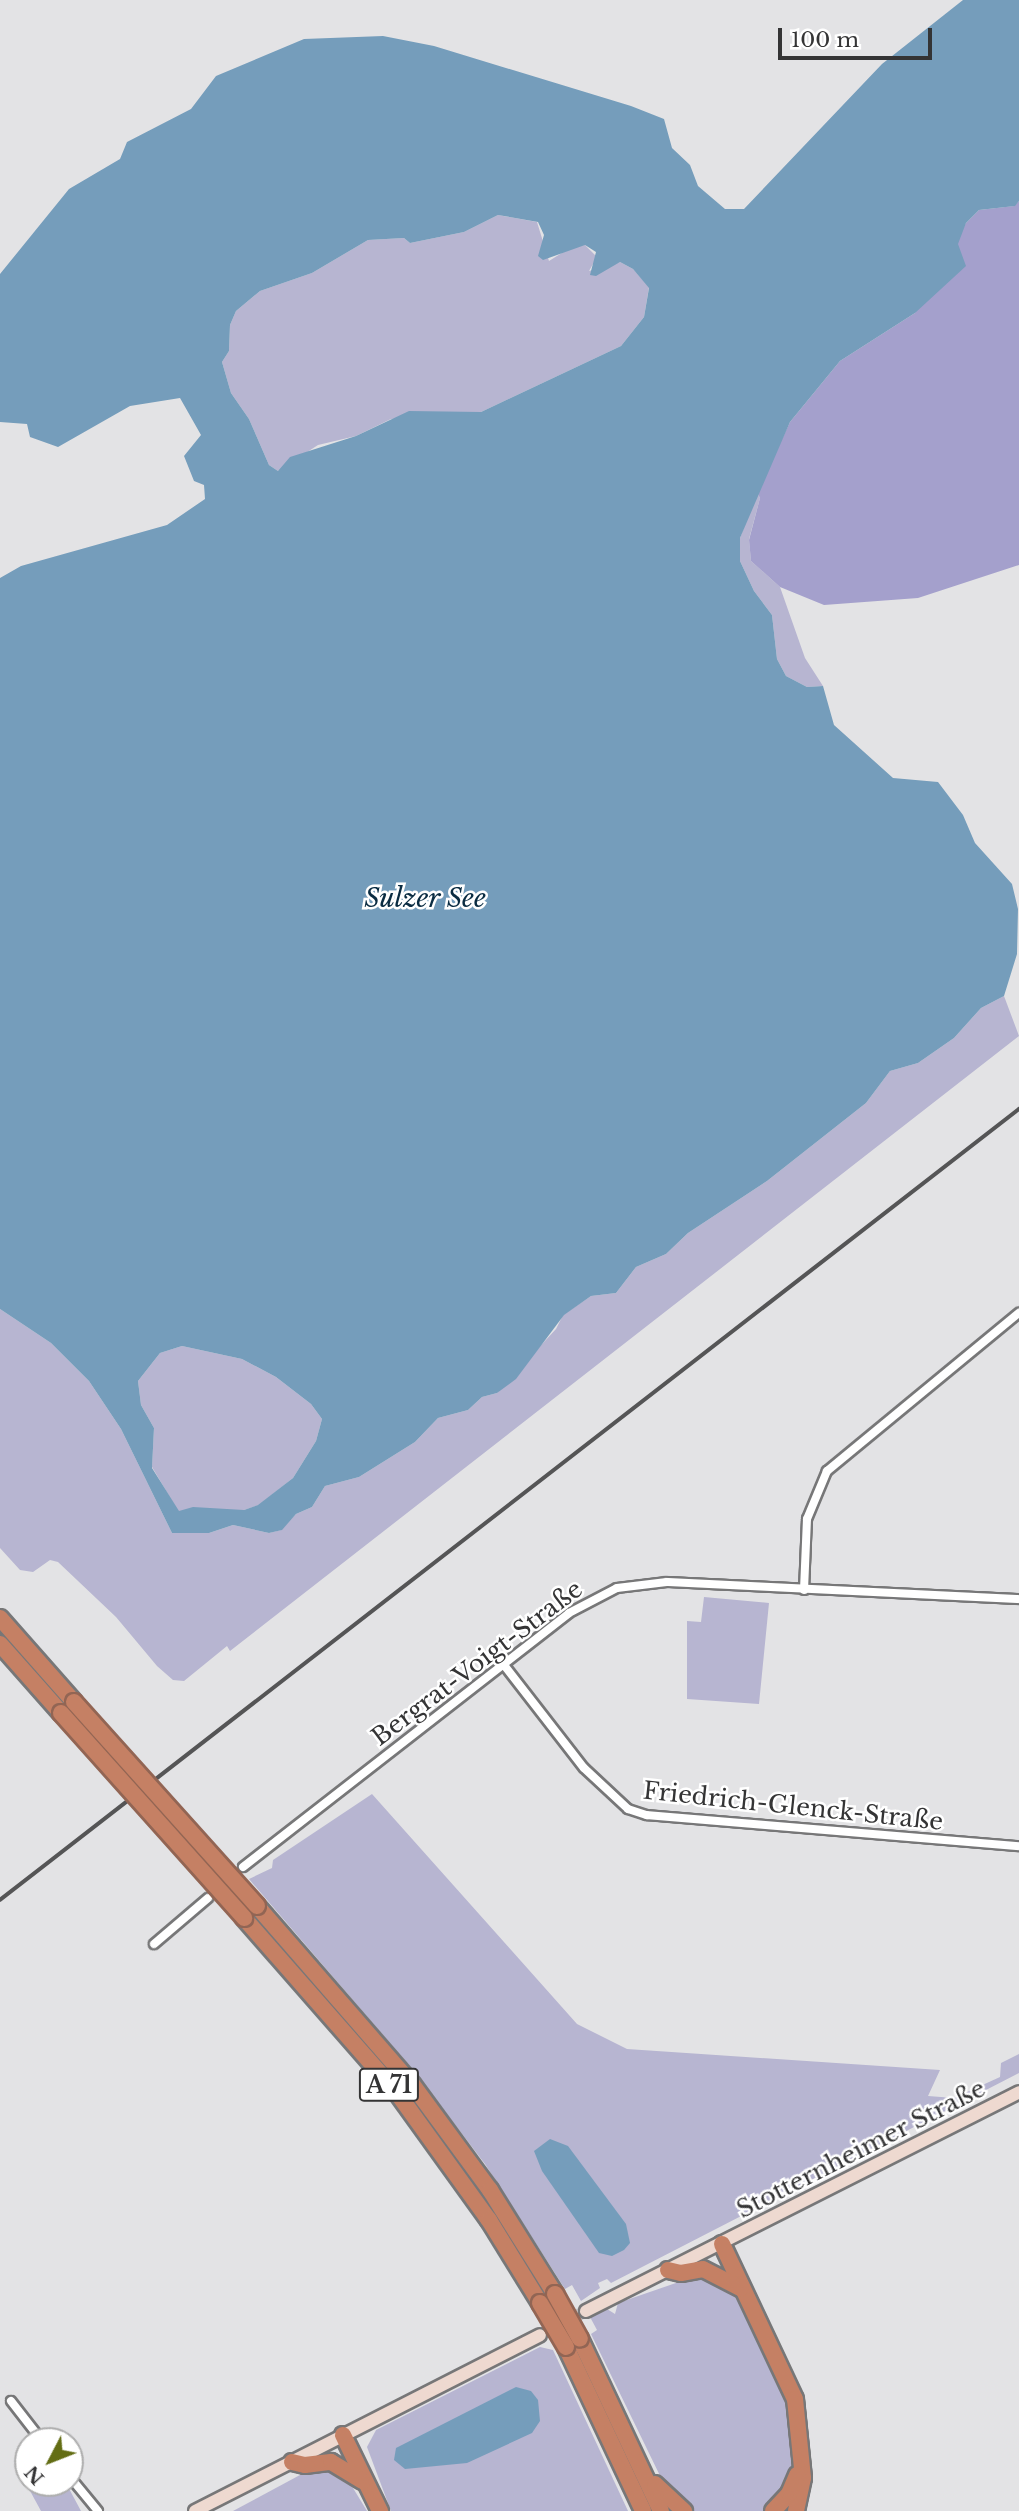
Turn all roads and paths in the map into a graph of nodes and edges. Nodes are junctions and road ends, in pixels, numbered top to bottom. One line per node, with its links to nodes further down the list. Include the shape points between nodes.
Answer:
1 (1019, 1313): 2 (street, via 827,1471 807,1519)
2 (804, 1590): 3 (street, Bergrat-Voigt-Straße); 6 (street, Bergrat-Voigt-Straße, via 667,1582 617,1588 591,1598)
3 (1019, 1599)
4 (0, 1618): 7 (highway, A 71)
5 (0, 1644): 7 (highway, A 71)
6 (504, 1665): 8 (street, Friedrich-Glenck-Straße, via 584,1768 628,1808 647,1815); 9 (street, Bergrat-Voigt-Straße)
7 (68, 1708): 18 (highway, A 71, bridge, via 398,2094 489,2220 540,2303); 18 (highway, A 71, bridge, via 257,1906 412,2084 490,2190 555,2294)
8 (1019, 1846)
9 (243, 1867)
10 (208, 1898): 11 (street)
11 (154, 1944)
12 (1019, 2092): 13 (main road, Stotternheimer Straße)
13 (722, 2244): 14 (main road, Stotternheimer Straße); 15 (highway)
14 (668, 2270): 15 (highway, via 711,2271); 16 (main road, Stotternheimer Straße)
15 (745, 2292): 22 (highway, via 792,2389 801,2420)
16 (586, 2311)
17 (540, 2335): 21 (main road)
18 (573, 2343): 24 (highway, A 71); 28 (highway, A 71)
19 (11, 2401): 20 (street)
20 (31, 2427)
21 (343, 2435): 23 (main road); 25 (highway)
22 (803, 2460): 31 (highway, via 789,2494); 32 (highway)
23 (292, 2462): 25 (highway, via 331,2462); 26 (main road)
24 (646, 2474): 29 (highway, A 71); 30 (highway)
25 (365, 2483): 27 (highway)
26 (195, 2510)
27 (380, 2511)
28 (643, 2511)
29 (661, 2511)
30 (684, 2511)
31 (773, 2511)
32 (796, 2511)

